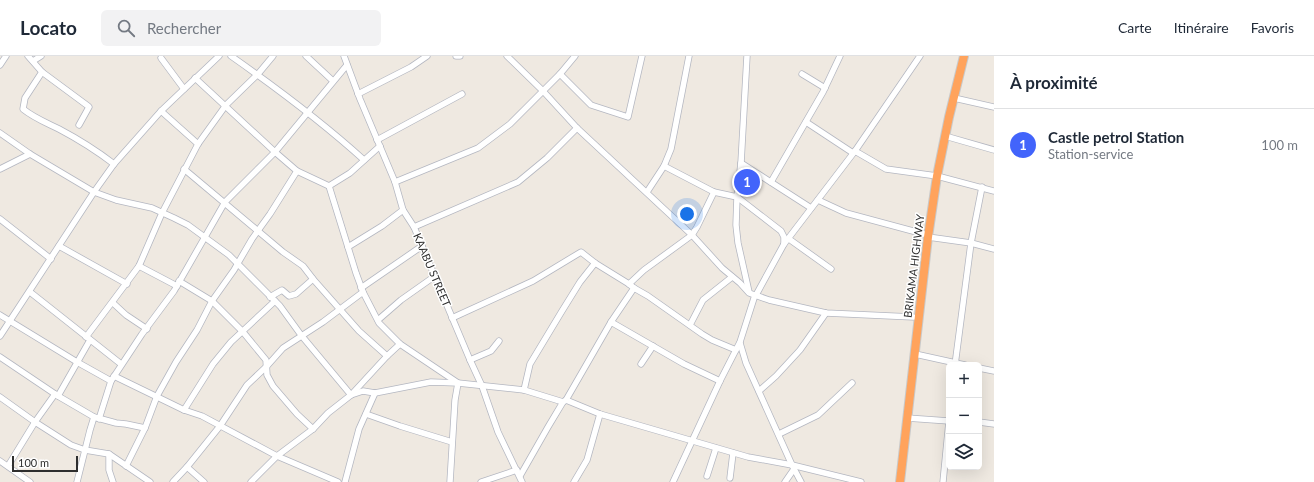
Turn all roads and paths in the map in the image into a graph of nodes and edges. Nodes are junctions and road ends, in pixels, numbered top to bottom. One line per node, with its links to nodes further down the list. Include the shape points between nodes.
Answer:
1 (6, 56): 23 (street)
2 (28, 56): 22 (street)
3 (41, 56): 22 (street)
4 (219, 56): 29 (street)
5 (231, 56): 26 (street)
6 (273, 56): 26 (street)
7 (306, 56): 30 (street)
8 (344, 56): 24 (street, KAABU STREET)
9 (427, 56): 34 (street)
10 (456, 56): 11 (street)
11 (460, 56)
12 (506, 56): 33 (street)
13 (575, 56): 27 (street)
14 (642, 56): 27 (street, via 628,117 591,105)
15 (689, 56): 56 (street, via 671,149)
16 (747, 56): 54 (street)
17 (840, 56): 31 (street)
18 (920, 56): 51 (street)
19 (959, 56): 60 (highway, BRIKAMA HIGHWAY, via 942,130)
20 (964, 56): 36 (highway, BRIKAMA HIGHWAY)
21 (160, 58): 32 (street)
22 (33, 61): 25 (street)
23 (0, 65)
24 (347, 65): 30 (street); 34 (street, KAABU STREET)
25 (42, 72): 42 (street, via 89,107); 55 (street, via 25,98 23,109 95,150)
26 (258, 74): 37 (street); 40 (street)
27 (560, 74): 33 (street)
28 (802, 74): 31 (street)
29 (195, 78): 32 (street); 37 (street)
30 (333, 81): 40 (street)
31 (825, 88): 41 (street)
32 (184, 89): 39 (street)
33 (543, 91): 43 (street); 61 (street, via 510,124 478,148)
34 (358, 94): 46 (street, KAABU STREET)
35 (462, 94): 46 (street)
36 (954, 98): 38 (street); 45 (highway, BRIKAMA HIGHWAY)
37 (226, 106): 47 (street); 50 (street)
38 (994, 106)
39 (161, 111): 47 (street); 55 (street)
40 (308, 111): 50 (street); 53 (street)
41 (806, 122): 51 (street); 62 (street)
42 (79, 125)
43 (577, 128): 67 (street); 76 (street, via 518,182)
44 (0, 133): 52 (street)
45 (945, 136): 49 (street); 60 (highway, BRIKAMA HIGHWAY)
46 (377, 140): 48 (street, KAABU STREET)
47 (198, 144): 58 (street)
48 (380, 146): 53 (street); 61 (street, KAABU STREET)
49 (994, 150)
50 (275, 152): 59 (street); 71 (street)
51 (854, 152): 60 (street, via 886,169); 70 (street)
52 (30, 154): 57 (street); 66 (street)
53 (364, 160): 63 (street, via 350,173)
54 (741, 163): 62 (street); 69 (street)
55 (114, 164): 66 (street)
56 (664, 166): 67 (street); 68 (street)
57 (0, 169)
58 (184, 169): 71 (street); 74 (street)
59 (297, 171): 63 (street); 77 (street)
60 (935, 176): 64 (street); 79 (highway, BRIKAMA HIGHWAY)
61 (394, 182): 73 (street, KAABU STREET)
62 (771, 182): 72 (street)
63 (329, 186): 86 (street)
64 (982, 188): 65 (street); 82 (street)
65 (994, 191)
66 (94, 192): 74 (street); 84 (street)
67 (647, 192): 78 (street)
68 (714, 192): 69 (street); 78 (street)
69 (737, 197): 83 (street, via 781,231); 102 (street, via 738,243)
70 (818, 200): 72 (street); 79 (street, via 846,213)
71 (225, 202): 77 (street); 80 (street)
72 (811, 208): 81 (street)
73 (402, 210): 76 (street, KAABU STREET); 86 (street)
74 (162, 213): 80 (street, via 188,225); 91 (street)
75 (0, 220): 88 (street)
76 (414, 227): 85 (street, KAABU STREET)
77 (259, 230): 89 (street); 95 (street, via 303,266)
78 (692, 235): 94 (street); 98 (street)
79 (926, 236): 82 (street); 111 (highway, BRIKAMA HIGHWAY); 126 (highway, BRIKAMA HIGHWAY)
80 (204, 237): 89 (street); 96 (street)
81 (789, 239): 83 (street); 92 (street)
82 (971, 243): 87 (street); 132 (street)
83 (784, 244): 102 (street)
84 (59, 246): 88 (street); 97 (street)
85 (422, 246): 93 (street, KAABU STREET); 100 (street)
86 (348, 247): 100 (street)
87 (994, 249)
88 (51, 259): 101 (street)
89 (238, 263): 103 (street); 104 (street)
90 (595, 263): 98 (street); 110 (street, via 581,252 533,281); 143 (street, via 580,282 530,364)
91 (139, 266): 96 (street); 97 (street)
92 (831, 269)
93 (435, 276): 110 (street, KAABU STREET); 112 (street)
94 (732, 277): 102 (street); 115 (street, via 703,300)
95 (313, 279): 103 (street, via 296,294 289,296 280,290); 107 (street)
96 (178, 283): 104 (street); 116 (street)
97 (127, 284): 106 (street)
98 (629, 284): 99 (street)
99 (634, 288): 114 (street); 115 (street)
100 (362, 290): 107 (street); 112 (street)
101 (30, 292): 113 (street); 120 (street)
102 (754, 294): 108 (street); 122 (street)
103 (270, 297): 105 (street)
104 (212, 301): 117 (street); 148 (street)
105 (275, 301): 117 (street); 118 (street)
106 (113, 303): 116 (street); 120 (street)
107 (340, 308): 118 (street); 127 (street, via 359,331)
108 (826, 313): 111 (street); 144 (street, via 800,350)
109 (0, 315): 113 (street)
110 (452, 318): 129 (street, KAABU STREET)
111 (913, 318): 197 (highway, BRIKAMA HIGHWAY)
112 (378, 320): 123 (street)
113 (11, 321): 119 (street); 130 (street)
114 (612, 322): 124 (street); 150 (street)
115 (690, 325): 125 (street, via 712,340)
116 (147, 328): 133 (street)
117 (243, 332): 135 (street, via 266,360); 151 (street, via 213,364)
118 (301, 335): 135 (street, via 283,348); 147 (street)
119 (0, 336)
120 (88, 339): 130 (street); 133 (street)
121 (499, 341): 129 (street, via 491,351)
122 (740, 342): 125 (street); 144 (street, via 746,363)
123 (400, 344): 127 (street); 140 (street)
124 (653, 346): 134 (street); 139 (street)
125 (736, 350): 139 (street)
126 (914, 354): 131 (street); 155 (highway, BRIKAMA HIGHWAY)
127 (387, 356): 147 (street)
128 (0, 357): 146 (street)
129 (470, 360): 142 (street, KAABU STREET)
130 (77, 362): 138 (street); 146 (street)
131 (947, 362)
132 (955, 362)
133 (121, 364): 138 (street)
134 (640, 364)
135 (267, 366): 160 (street, via 247,385); 162 (street, via 267,375 273,386 296,414)
136 (982, 369): 137 (street)
137 (994, 371)
138 (113, 378): 148 (street); 154 (street)
139 (720, 381): 165 (street)
140 (458, 383): 142 (street); 145 (street, via 431,382); 166 (street)
141 (852, 383): 163 (street, via 818,415)
142 (482, 386): 143 (street); 177 (street, KAABU STREET, via 498,432)
143 (524, 390): 150 (street)
144 (759, 390): 163 (street)
145 (375, 392): 147 (street, via 363,391); 152 (street)
146 (57, 395): 154 (street); 157 (street)
147 (351, 395): 162 (street)
148 (156, 396): 151 (street); 161 (street)
149 (0, 397): 157 (street)
150 (565, 401): 153 (street); 180 (street, via 548,426)
151 (184, 410): 160 (street)
152 (366, 414): 166 (street); 189 (street, via 359,429)
153 (600, 414): 165 (street); 192 (street, via 587,460)
154 (97, 418): 161 (street); 168 (street)
155 (907, 418): 156 (street); 198 (highway, BRIKAMA HIGHWAY)
156 (946, 421)
157 (35, 422): 168 (street, via 71,445); 173 (street)
158 (982, 422): 159 (street)
159 (994, 424)
160 (220, 426): 171 (street); 175 (street)
161 (145, 428): 174 (street)
162 (313, 429): 171 (street)
163 (779, 434): 176 (street)
164 (948, 434): 199 (street)
165 (692, 441): 167 (street); 193 (street)
166 (452, 442): 190 (street)
167 (716, 448): 169 (street); 178 (street)
168 (85, 450): 170 (street); 182 (street)
169 (733, 453): 176 (street); 179 (street)
170 (109, 454): 174 (street); 183 (street, via 109,470)
171 (277, 456): 187 (street); 188 (street)
172 (0, 461): 173 (street)
173 (8, 466): 181 (street)
174 (126, 466): 184 (street)
175 (187, 467): 185 (street); 186 (street)
176 (793, 467): 194 (street); 195 (street); 196 (street)
177 (517, 470): 180 (street, KAABU STREET); 191 (street)
178 (708, 476)
179 (730, 478)
180 (521, 479)
181 (30, 482)
182 (77, 482)
183 (113, 482)
184 (150, 482)
185 (173, 482)
186 (204, 482)
187 (251, 482)
188 (338, 482)
189 (345, 482)
190 (450, 482)
191 (482, 482)
192 (574, 482)
193 (673, 482)
194 (785, 482)
195 (802, 482)
196 (861, 482)
197 (895, 482)
198 (900, 482)
199 (943, 482)

